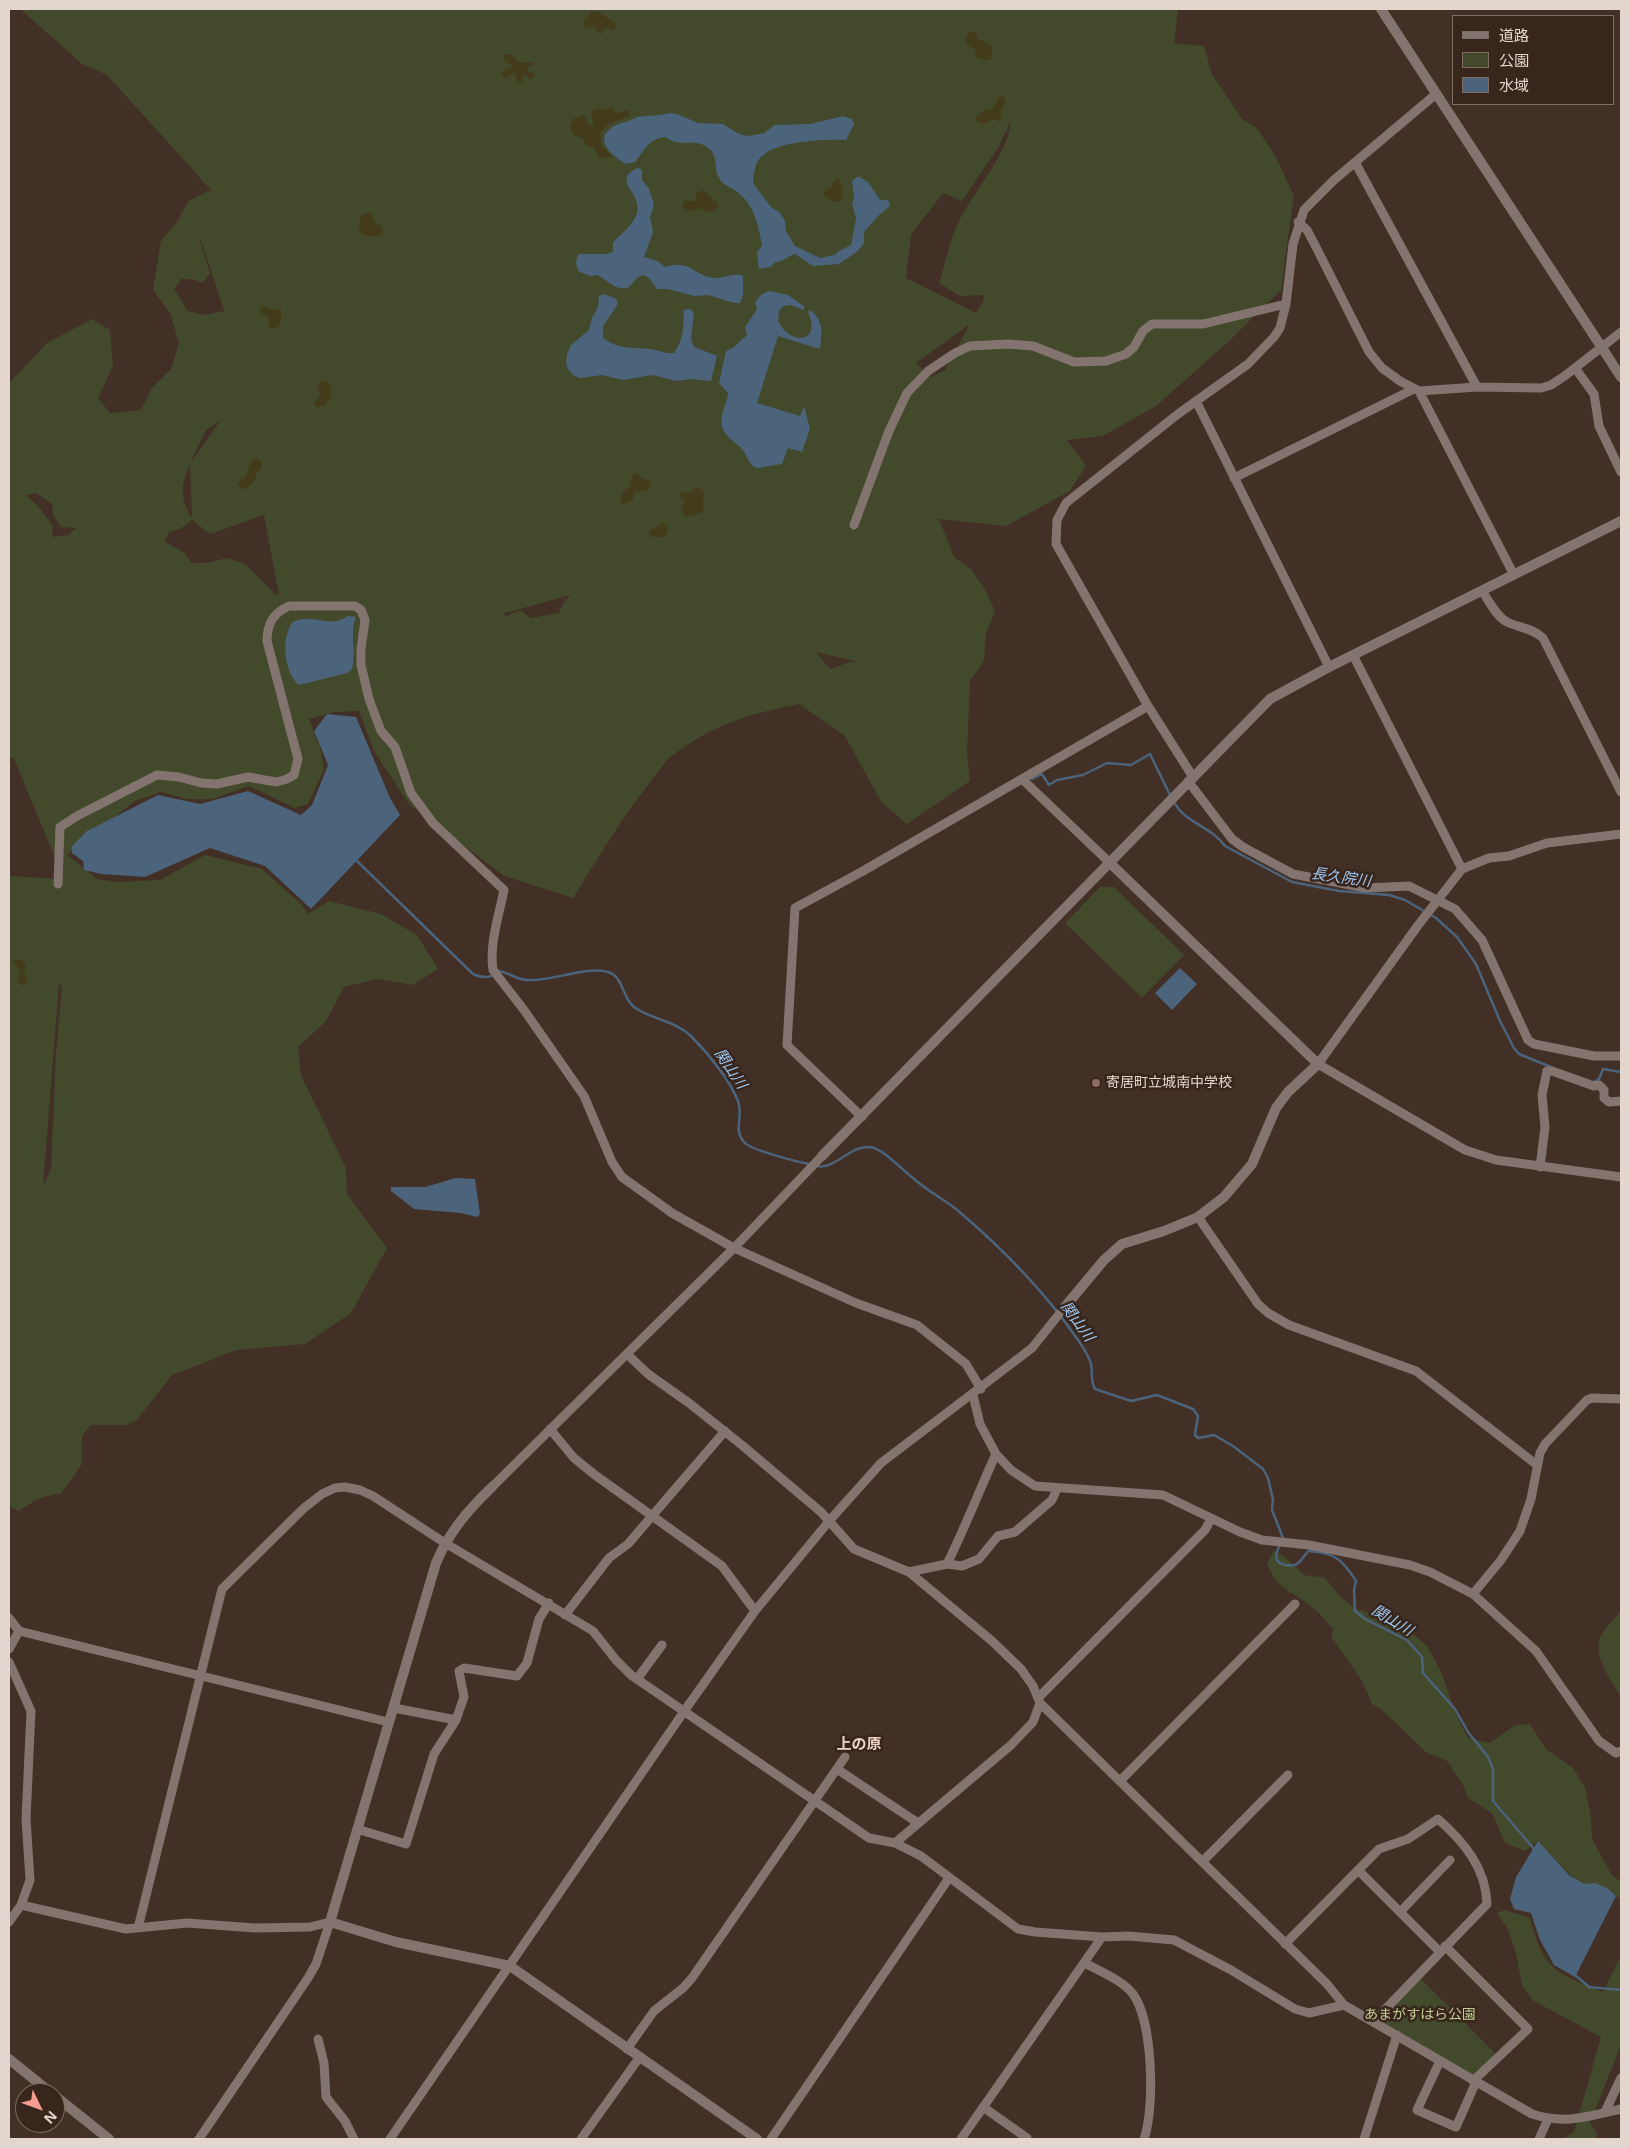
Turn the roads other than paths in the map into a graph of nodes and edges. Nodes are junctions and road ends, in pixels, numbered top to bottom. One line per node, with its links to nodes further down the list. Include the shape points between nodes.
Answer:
1 (1381, 9): 2 (street)
2 (1436, 94): 3 (street); 7 (street)
3 (1355, 162): 4 (street, via 1311,200); 10 (street)
4 (1298, 222): 5 (street); 11 (street, via 1307,230 1369,352 1382,368)
5 (1286, 304): 12 (street, via 1280,328 1274,337 1248,364); 16 (street, via 1203,324 1152,324 1126,354 1106,361 1074,362 1033,346 1008,344 970,346 955,353 928,371 907,393 889,431)
6 (1621, 332): 7 (street)
7 (1603, 348): 8 (street); 9 (street)
8 (1575, 368): 10 (street, via 1541,388); 13 (street, via 1594,394 1599,426)
9 (1621, 377)
10 (1477, 387): 11 (street)
11 (1416, 390): 14 (street); 17 (street)
12 (1196, 401): 14 (street); 21 (street, via 1066,503 1057,520 1056,544)
13 (1621, 472)
14 (1234, 478): 20 (street)
15 (1621, 521): 17 (street)
16 (854, 525)
17 (1514, 575): 18 (street)
18 (1482, 591): 19 (street); 24 (street, via 1507,622 1536,632 1543,638)
19 (1353, 655): 20 (street); 27 (street)
20 (1329, 666): 23 (street, via 1270,699)
21 (1148, 706): 22 (street); 23 (street)
22 (1022, 779): 26 (street); 33 (street, via 795,908 787,1045)
23 (1191, 779): 26 (street); 29 (street, via 1232,839 1292,874 1366,888 1409,886)
24 (1621, 792)
25 (1621, 834): 27 (street, via 1547,843 1521,853 1489,858)
26 (1109, 862): 31 (street); 33 (street)
27 (1462, 869): 29 (street)
28 (58, 884): 38 (street, via 60,828 157,775 216,784 248,777 276,782 294,775 298,759 268,641 270,623 281,609 289,606 355,606 361,610 365,620 361,665 369,700 381,731 395,747 411,793 433,823 504,890 496,927 493,970 584,1096 612,1162 622,1177 672,1212)
29 (1439, 900): 30 (street, via 1455,909 1482,940 1528,1040 1594,1056); 31 (street)
30 (1621, 1056)
31 (1318, 1064): 35 (street, via 1465,1150 1496,1160); 37 (street, via 1276,1108 1244,1175 1224,1197)
32 (1621, 1101): 35 (street, via 1609,1102 1599,1085 1547,1071 1542,1095 1545,1127)
33 (862, 1117): 34 (street)
34 (822, 1156): 38 (street)
35 (1540, 1167): 36 (street)
36 (1621, 1177)
37 (1198, 1217): 39 (street, via 1122,1244 1104,1260); 47 (street, via 1258,1304 1268,1313 1289,1325 1416,1371)
38 (734, 1248): 40 (street); 41 (street, via 856,1303 916,1325 966,1364)
39 (1064, 1308): 41 (street, via 1032,1348)
40 (627, 1354): 44 (street); 45 (street, via 648,1374)
41 (981, 1388): 42 (street)
42 (973, 1395): 46 (street, via 980,1424); 52 (street, via 881,1464)
43 (1621, 1399): 47 (street, via 1586,1400 1545,1444)
44 (550, 1429): 48 (street); 50 (street, via 574,1458)
45 (725, 1431): 50 (street); 52 (street)
46 (996, 1454): 49 (street, via 1011,1470 1035,1486); 54 (street)
47 (1537, 1465): 56 (street, via 1520,1531)
48 (492, 1487): 53 (street, via 469,1509)
49 (1057, 1489): 51 (street, via 1163,1495); 54 (street, via 1052,1500 1015,1532 998,1536 979,1560 962,1566)
50 (650, 1516): 59 (street, via 722,1566); 60 (street, via 628,1544 609,1558)
51 (1211, 1519): 56 (street, via 1262,1540 1309,1545 1410,1565); 68 (street, via 1205,1530)
52 (830, 1520): 55 (street, via 854,1549); 59 (street)
53 (445, 1543): 57 (street); 66 (street, via 360,1490 345,1486 322,1494 222,1589); 69 (street, via 436,1563)
54 (947, 1564): 55 (street)
55 (909, 1572): 68 (street, via 1021,1669)
56 (1473, 1594): 73 (street, via 1536,1651 1599,1741 1616,1753)
57 (549, 1603): 60 (street); 71 (street, via 539,1619 527,1663 517,1676 464,1668 459,1671 464,1698)
58 (1295, 1604): 77 (street)
59 (755, 1611): 70 (street)
60 (566, 1615): 67 (street, via 594,1631 616,1660)
61 (9, 1618): 62 (street)
62 (19, 1631): 64 (street); 66 (street)
63 (662, 1645): 67 (street)
64 (9, 1649)
65 (9, 1662): 86 (street, via 31,1711 26,1819 30,1880)
66 (201, 1676): 72 (street); 90 (street)
67 (637, 1679): 70 (street)
68 (1039, 1700): 77 (street); 79 (street, via 1033,1722 1011,1745)
69 (394, 1708): 71 (street); 72 (street)
70 (685, 1710): 78 (street); 95 (street)
71 (456, 1720): 80 (street, via 434,1754 406,1844)
72 (388, 1722): 80 (street)
73 (1621, 1751)
74 (845, 1757): 75 (street)
75 (837, 1769): 78 (street); 79 (street)
76 (1288, 1774): 83 (street)
77 (1120, 1781): 83 (street)
78 (814, 1801): 81 (street, via 869,1838); 100 (street, via 692,1978 654,2011)
79 (918, 1823): 81 (street)
80 (357, 1829): 89 (street)
81 (895, 1843): 85 (street, via 921,1856)
82 (1450, 1860): 87 (street)
83 (1203, 1862): 92 (street)
84 (1358, 1870): 87 (street); 92 (street); 93 (street, via 1378,1849 1408,1839 1438,1819 1455,1834 1480,1869 1487,1904)
85 (949, 1878): 91 (street, via 1018,1929); 118 (street)
86 (21, 1904): 88 (street); 90 (street, via 126,1929)
87 (1400, 1912): 93 (street)
88 (9, 1922)
89 (330, 1922): 90 (street, via 255,1928 187,1923); 95 (street, via 396,1942); 113 (street, via 308,1978)
90 (138, 1928)
91 (1102, 1937): 94 (street); 96 (street, via 1174,1940 1295,2009 1308,2013)
92 (1285, 1944): 96 (street)
93 (1443, 1949): 97 (street); 105 (street, via 1528,2028)
94 (1085, 1963): 108 (street); 121 (street, via 1122,1984 1133,1994 1142,2011 1152,2086)
95 (510, 1966): 100 (street); 115 (street)
96 (1344, 2005): 97 (street)
97 (1373, 2022): 98 (street)
98 (1397, 2035): 103 (street); 122 (street)
99 (318, 2039): 114 (street, via 324,2063 326,2098 345,2121)
100 (627, 2049): 101 (street)
101 (638, 2058): 116 (street); 117 (street)
102 (9, 2059): 106 (street)
103 (1440, 2061): 105 (street); 105 (street, via 1418,2110 1456,2127)
104 (1621, 2078): 110 (street)
105 (1474, 2082): 111 (street, via 1532,2114)
106 (39, 2083)
107 (65, 2104): 112 (street)
108 (983, 2107): 119 (street); 120 (street)
109 (1621, 2109): 110 (street)
110 (1605, 2112): 111 (street, via 1581,2119)
111 (1548, 2119): 123 (street)
112 (109, 2139)
113 (199, 2139)
114 (354, 2139)
115 (390, 2139)
116 (581, 2139)
117 (757, 2139)
118 (771, 2139)
119 (961, 2139)
120 (1026, 2139)
121 (1144, 2139)
122 (1364, 2139)
123 (1539, 2139)

